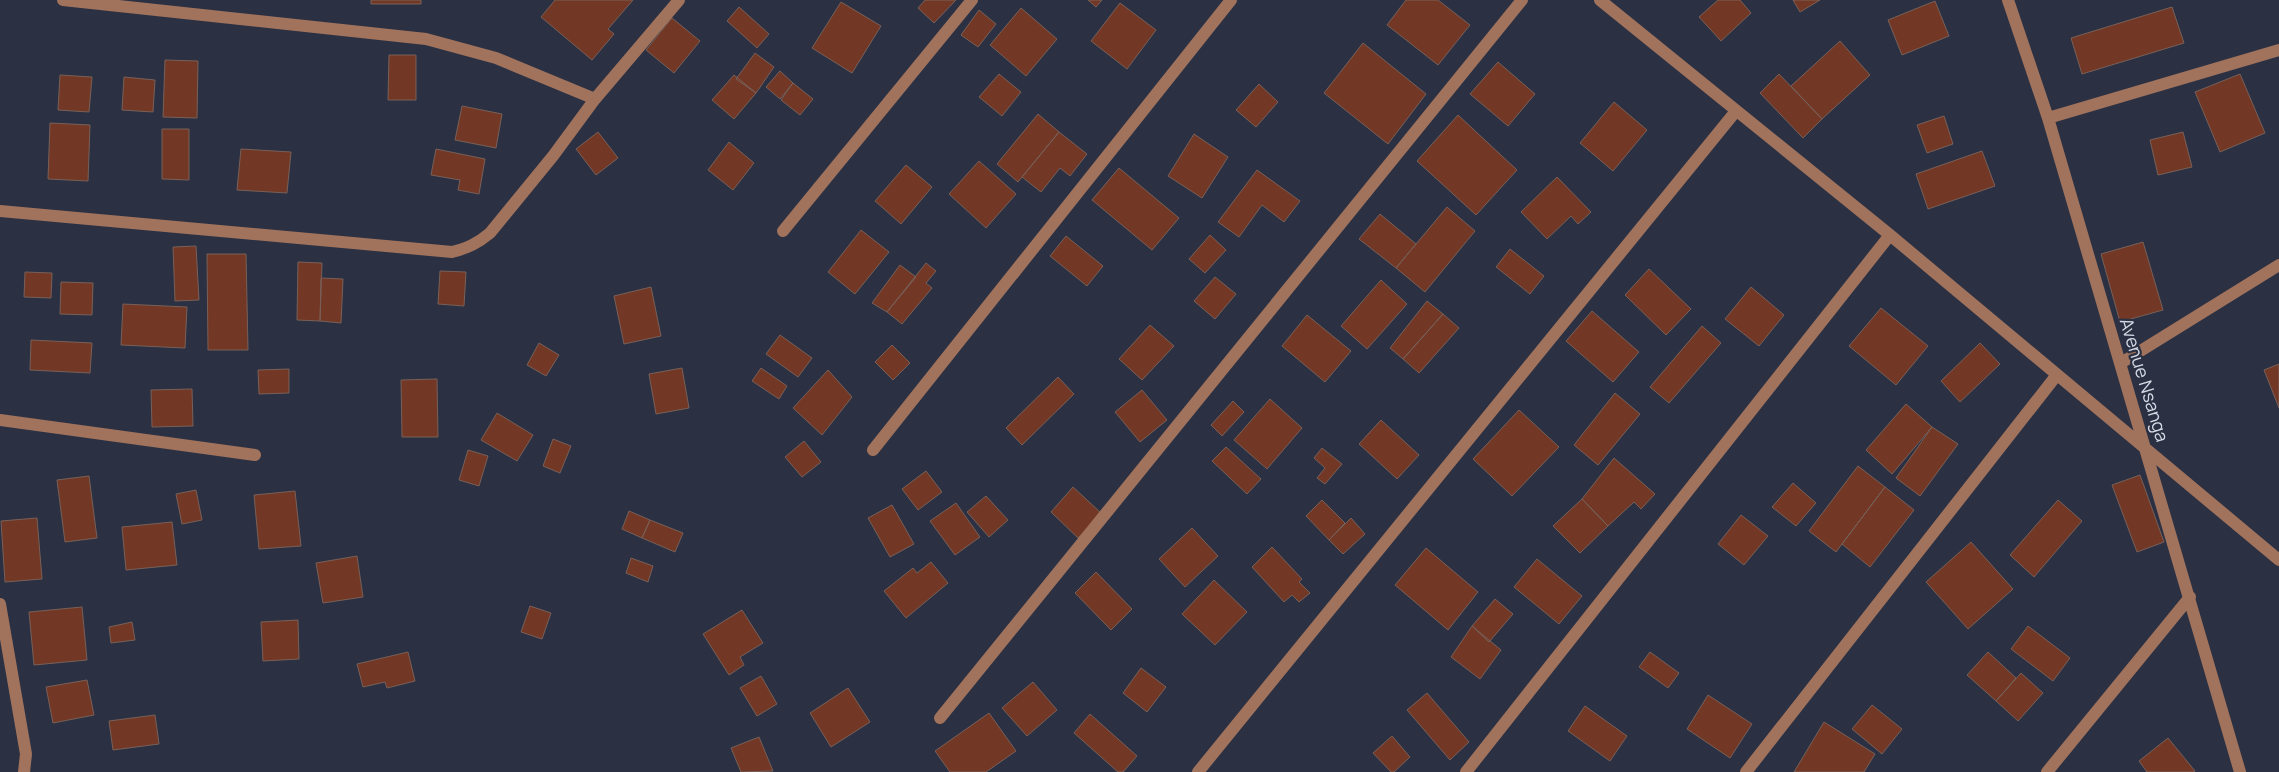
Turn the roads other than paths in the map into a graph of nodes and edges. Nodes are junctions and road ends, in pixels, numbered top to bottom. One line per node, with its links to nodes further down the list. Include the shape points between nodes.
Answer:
1 (63, 0): 9 (street, via 426,39 496,58)
2 (679, 0): 9 (street)
3 (972, 0): 13 (street)
4 (1231, 0): 20 (street)
5 (1522, 0): 25 (street)
6 (1600, 0): 10 (street)
7 (2008, 0): 11 (street, Avenue Nsanga)
8 (2279, 50): 11 (street)
9 (595, 99): 12 (street, via 554,156 490,233 478,243 452,252)
10 (1736, 111): 14 (street); 27 (street)
11 (2048, 118): 16 (street, Avenue Nsanga)
12 (0, 211)
13 (782, 231)
14 (1890, 235): 17 (street); 28 (street)
15 (2279, 265): 16 (street)
16 (2121, 363): 19 (street, Avenue Nsanga)
17 (2056, 376): 19 (street); 29 (street)
18 (0, 420): 21 (street)
19 (2146, 447): 22 (street); 23 (street, Avenue Nsanga)
20 (873, 450)
21 (255, 455)
22 (2279, 560)
23 (2190, 597): 30 (street); 31 (street, Avenue Nsanga)
24 (0, 604): 26 (street, via 26,754)
25 (940, 718)
26 (24, 772)
27 (1198, 772)
28 (1466, 772)
29 (1746, 772)
30 (2047, 772)
31 (2240, 772)

